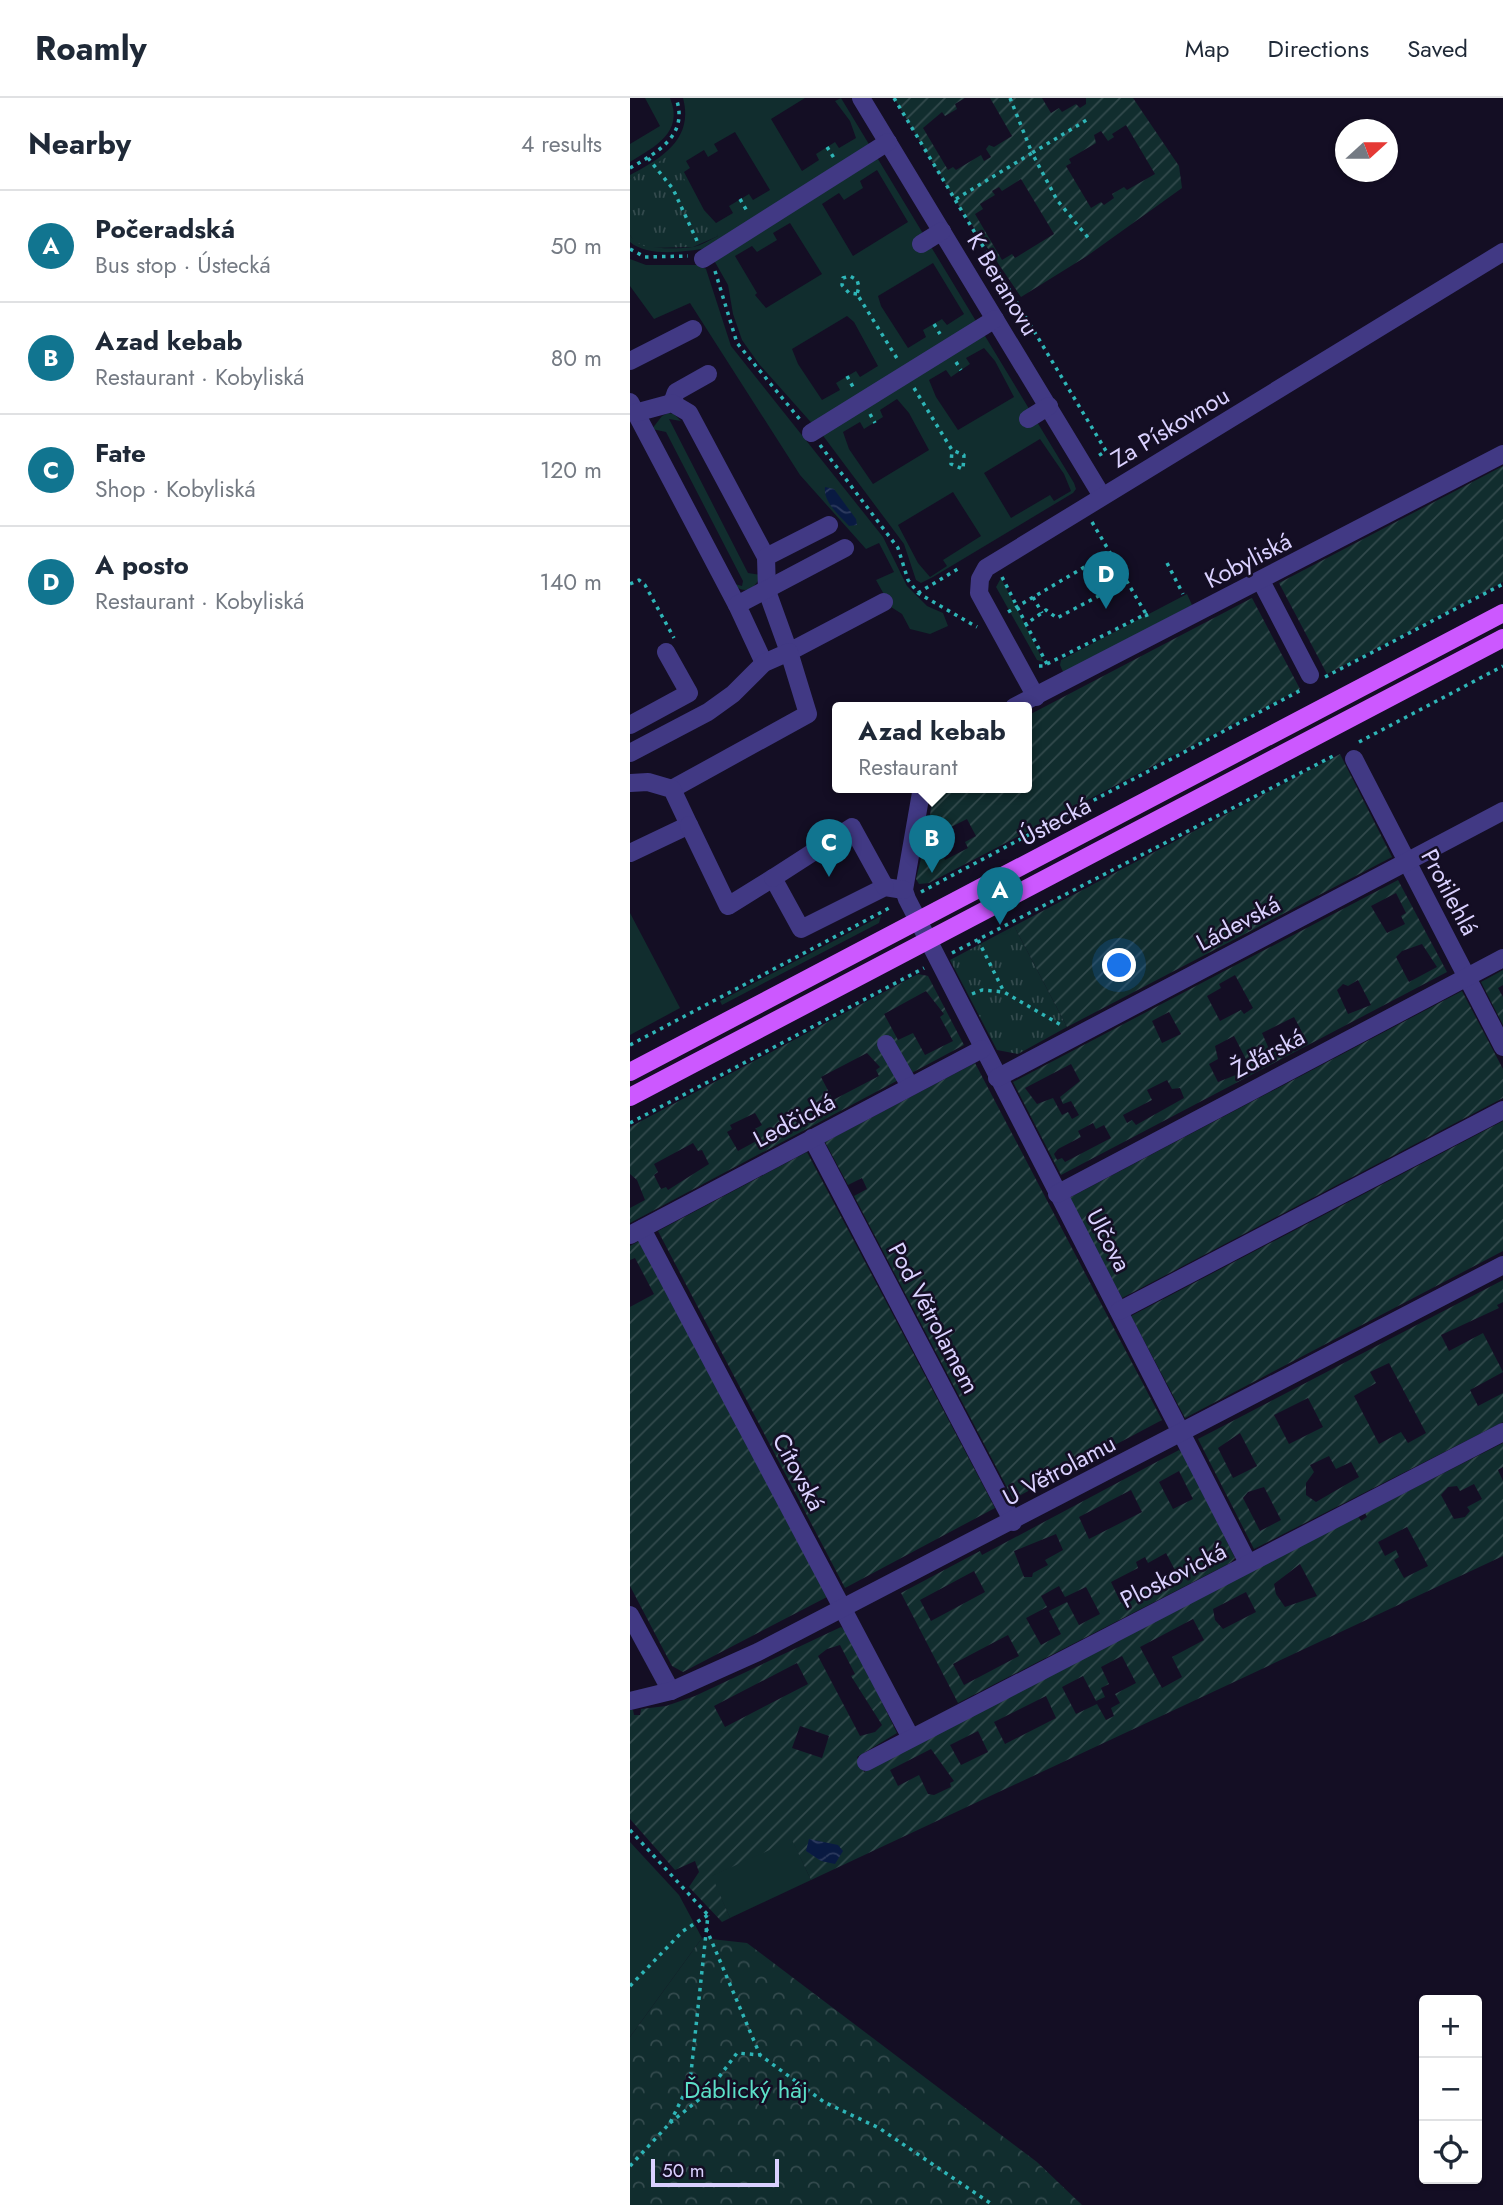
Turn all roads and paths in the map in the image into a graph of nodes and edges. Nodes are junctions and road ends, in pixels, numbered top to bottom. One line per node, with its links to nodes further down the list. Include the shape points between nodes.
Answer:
1 (676, 98): 8 (path, via 681,111 677,129 667,144)
2 (861, 98): 6 (street, K Beranovu)
3 (894, 98): 10 (path)
4 (1010, 98): 7 (path)
5 (1090, 118): 7 (path)
6 (888, 142): 11 (street, K Beranovu); 15 (street)
7 (1032, 153): 10 (path); 12 (path, via 1057,200)
8 (648, 158): 9 (path); 15 (path, via 673,189)
9 (630, 168)
10 (956, 200): 28 (path)
11 (942, 231): 13 (street); 17 (street, K Beranovu)
12 (1090, 240)
13 (921, 244)
14 (1503, 252): 30 (street, Za Pískovnou)
15 (703, 259)
16 (857, 294): 16 (path, via 857,280 843,278 842,285); 21 (path)
17 (995, 319): 21 (street); 23 (street, K Beranovu)
18 (693, 329): 19 (street)
19 (630, 361)
20 (708, 374): 22 (street, via 676,392)
21 (906, 374): 26 (street); 27 (path)
22 (672, 403): 24 (street); 36 (street, via 689,413)
23 (1049, 406): 25 (street); 30 (street, K Beranovu)
24 (633, 408): 51 (street)
25 (1028, 419)
26 (811, 433)
27 (952, 450): 27 (path, via 964,455 963,469 951,464)
28 (1106, 451)
29 (1503, 454): 42 (street, Kobyliská)
30 (1102, 505): 31 (path); 67 (street, Za Pískovnou, via 986,568 980,579 979,593)
31 (1091, 520): 33 (path); 35 (path)
32 (829, 525): 36 (street)
33 (1084, 525)
34 (845, 548): 45 (street)
35 (1110, 552): 38 (path); 41 (path)
36 (766, 557): 45 (street)
37 (1167, 563): 48 (path)
38 (1090, 564): 46 (path); 49 (path)
39 (961, 567): 47 (path)
40 (995, 581): 52 (path, via 1002,575)
41 (1127, 581): 46 (path); 55 (path)
42 (1261, 581): 66 (street); 67 (street, Kobyliská)
43 (630, 584): 61 (path, via 639,580 645,585 684,655)
44 (1503, 584): 66 (path)
45 (767, 591): 51 (street); 60 (street)
46 (1106, 592): 53 (path, via 1057,618 1046,610)
47 (918, 593)
48 (1183, 594)
49 (1033, 597): 52 (path); 53 (path)
50 (884, 602): 60 (street)
51 (737, 606): 62 (street)
52 (1017, 607): 56 (path); 57 (path)
53 (1042, 613): 57 (path)
54 (1503, 613): 83 (main road, Ústecká)
55 (1146, 614): 58 (path); 64 (path)
56 (1007, 616)
57 (1026, 624): 64 (path)
58 (1153, 627)
59 (1503, 638): 84 (main road, Ústecká)
60 (789, 652): 62 (street); 73 (street, via 808,714)
61 (669, 657): 69 (street, via 689,693)
62 (764, 663): 70 (street, via 708,712)
63 (1037, 664): 64 (path)
64 (1047, 664)
65 (1503, 666): 71 (path)
66 (1315, 677): 81 (path)
67 (1036, 697): 68 (street, Kobyliská)
68 (1025, 702)
69 (630, 725)
70 (630, 752)
71 (1350, 752): 78 (street, Protilehlá); 85 (path)
72 (630, 783): 73 (street, via 648,782)
73 (672, 789): 76 (street)
74 (921, 793): 81 (street)
75 (1503, 811): 78 (street, Ládevská)
76 (689, 825): 77 (street); 79 (street, via 728,906)
77 (630, 853)
78 (1406, 862): 88 (street, Protilehlá); 97 (street, Ládevská)
79 (773, 878): 80 (street, via 801,929); 80 (street, via 852,827)
80 (885, 887): 81 (street)
81 (911, 892): 83 (street)
82 (892, 906): 93 (path)
83 (917, 920): 84 (street, Ulčova); 96 (main road, Ústecká)
84 (928, 940): 87 (street, Ulčova); 99 (main road, Ústecká)
85 (978, 940): 87 (path); 89 (path)
86 (1503, 958): 88 (street, Žďárská)
87 (938, 961): 95 (street, Ulčova); 101 (path)
88 (1467, 976): 94 (street, Protilehlá); 103 (street, Žďárská)
89 (1004, 992): 90 (path, via 982,990); 91 (path)
90 (966, 996)
91 (1068, 1030)
92 (886, 1044): 98 (street)
93 (630, 1045)
94 (1503, 1047)
95 (982, 1049): 97 (street, Ulčova); 98 (street, Ledčická)
96 (630, 1072)
97 (997, 1078): 103 (street, Ulčova)
98 (910, 1086): 102 (street, Ledčická)
99 (630, 1097)
100 (1503, 1110): 106 (street)
101 (630, 1123)
102 (812, 1138): 104 (street, Ledčická); 109 (street, Pod Větrolamem)
103 (1057, 1194): 106 (street, Ulčova)
104 (636, 1232): 111 (street, Cítovská)
105 (1503, 1265): 107 (street, U Větrolamu)
106 (1119, 1311): 107 (street, Ulčova)
107 (1182, 1432): 109 (street, U Větrolamu); 110 (street, Ulčova)
108 (1503, 1432): 110 (street, Ploskovická)
109 (1013, 1522): 111 (street, U Větrolamu)
110 (1248, 1563): 115 (street, Ploskovická)
111 (843, 1607): 113 (street, U Větrolamu); 115 (street, Cítovská)
112 (630, 1615): 113 (street)
113 (671, 1691): 114 (street, U Větrolamu)
114 (630, 1701)
115 (911, 1738): 116 (street, Ploskovická)
116 (866, 1762)
117 (630, 1830): 118 (path)
118 (708, 1915): 119 (path); 120 (path, via 683,1931)
119 (705, 1927): 121 (path); 122 (path, via 690,2082)
120 (630, 1986)
121 (760, 2055): 122 (path, via 737,2053 707,2093); 124 (path, via 824,2102 879,2128)
122 (670, 2123): 123 (path)
123 (630, 2166)
124 (993, 2205)

